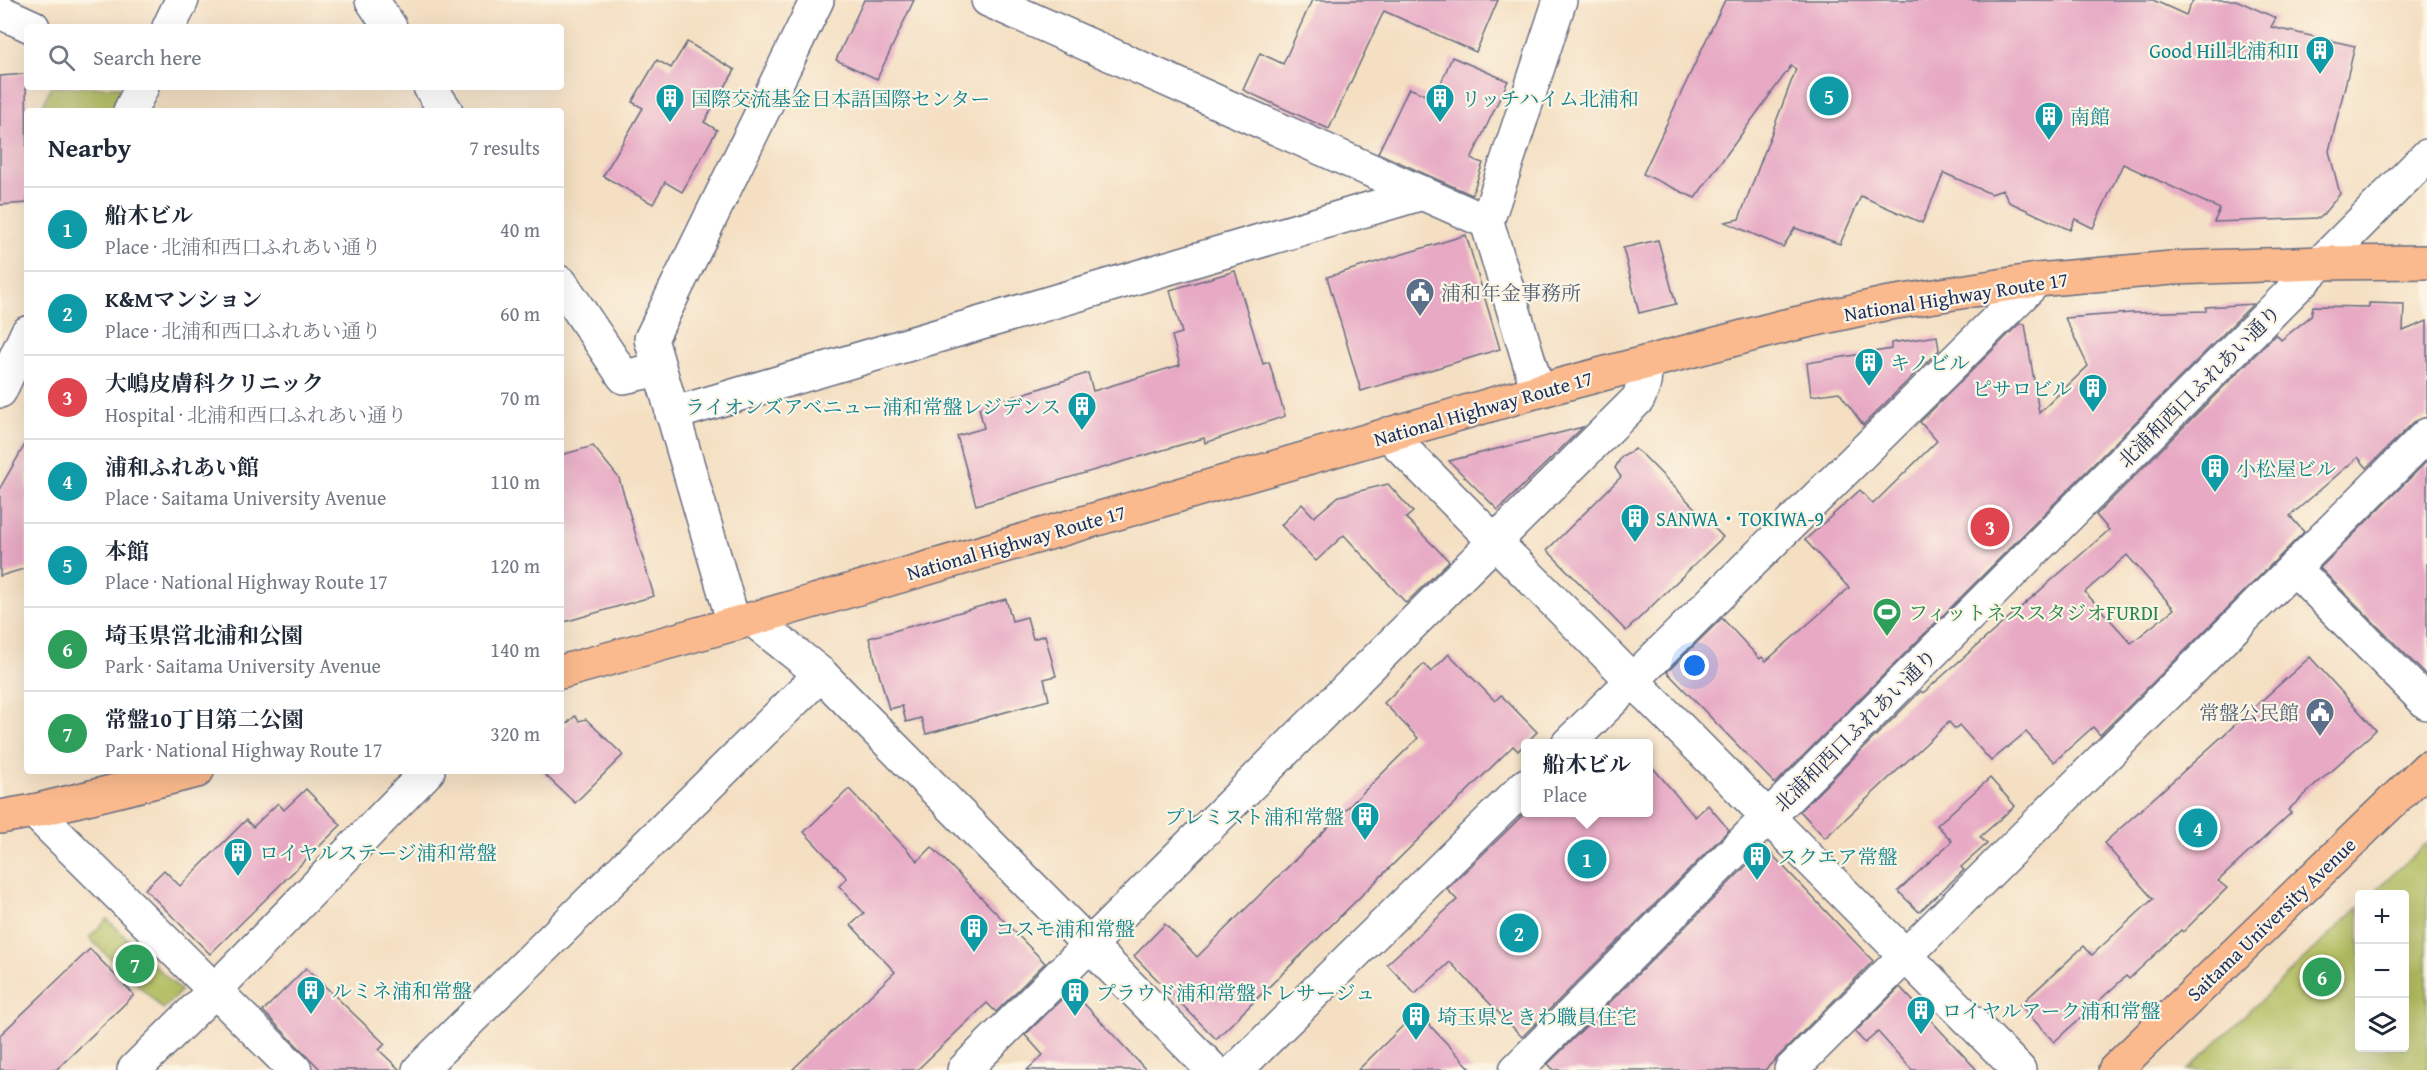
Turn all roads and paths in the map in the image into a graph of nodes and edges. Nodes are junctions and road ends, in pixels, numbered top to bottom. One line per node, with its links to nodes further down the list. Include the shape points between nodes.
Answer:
1 (182, 0): 8 (street)
2 (372, 0): 9 (street)
3 (817, 0): 23 (street, via 651,339)
4 (988, 0): 15 (street)
5 (1560, 0): 16 (street)
6 (0, 12): 7 (street)
7 (26, 24)
8 (171, 24)
9 (388, 24)
10 (140, 90): 12 (street)
11 (432, 90): 13 (street)
12 (132, 108)
13 (444, 108)
14 (2427, 156): 17 (street, 北浦和西口ふれあい通り)
15 (1423, 193): 16 (street); 26 (street)
16 (1487, 222): 25 (street)
17 (2322, 262): 18 (highway, National Highway Route 17); 19 (highway, National Highway Route 17, via 2172,268); 43 (street, 北浦和西口ふれあい通り)
18 (2427, 262)
19 (2037, 280): 22 (highway, National Highway Route 17, via 1884,304); 34 (street)
20 (564, 287): 23 (street, via 624,377)
21 (24, 339): 24 (street)
22 (1642, 364): 25 (highway, National Highway Route 17); 29 (street, via 1645,386 1638,399)
23 (659, 369): 26 (street)
24 (0, 391)
25 (1538, 391): 27 (highway, National Highway Route 17)
26 (672, 414): 31 (street)
27 (1388, 434): 29 (street); 31 (highway, National Highway Route 17)
28 (2427, 435): 30 (street)
29 (1496, 542): 34 (street); 44 (street)
30 (2295, 569): 35 (street); 45 (street)
31 (743, 622): 32 (highway, National Highway Route 17); 33 (street)
32 (564, 671)
33 (821, 674): 44 (street); 49 (street)
34 (1632, 680): 36 (street); 43 (street)
35 (2427, 703)
36 (1573, 739)
37 (2427, 768): 56 (highway, Saitama University Avenue)
38 (185, 774): 41 (highway)
39 (425, 774): 46 (street)
40 (1521, 790): 52 (street)
41 (34, 812): 42 (highway); 46 (street)
42 (0, 817)
43 (1768, 817): 45 (street); 53 (street, 北浦和西口ふれあい通り)
44 (1090, 946): 50 (street); 51 (street)
45 (1906, 956): 54 (street); 55 (street)
46 (213, 992): 47 (street); 48 (street)
47 (134, 1070)
48 (294, 1070)
49 (418, 1070)
50 (964, 1070)
51 (1214, 1070)
52 (1236, 1070)
53 (1516, 1070)
54 (1791, 1070)
55 (2019, 1070)
56 (2115, 1070)

